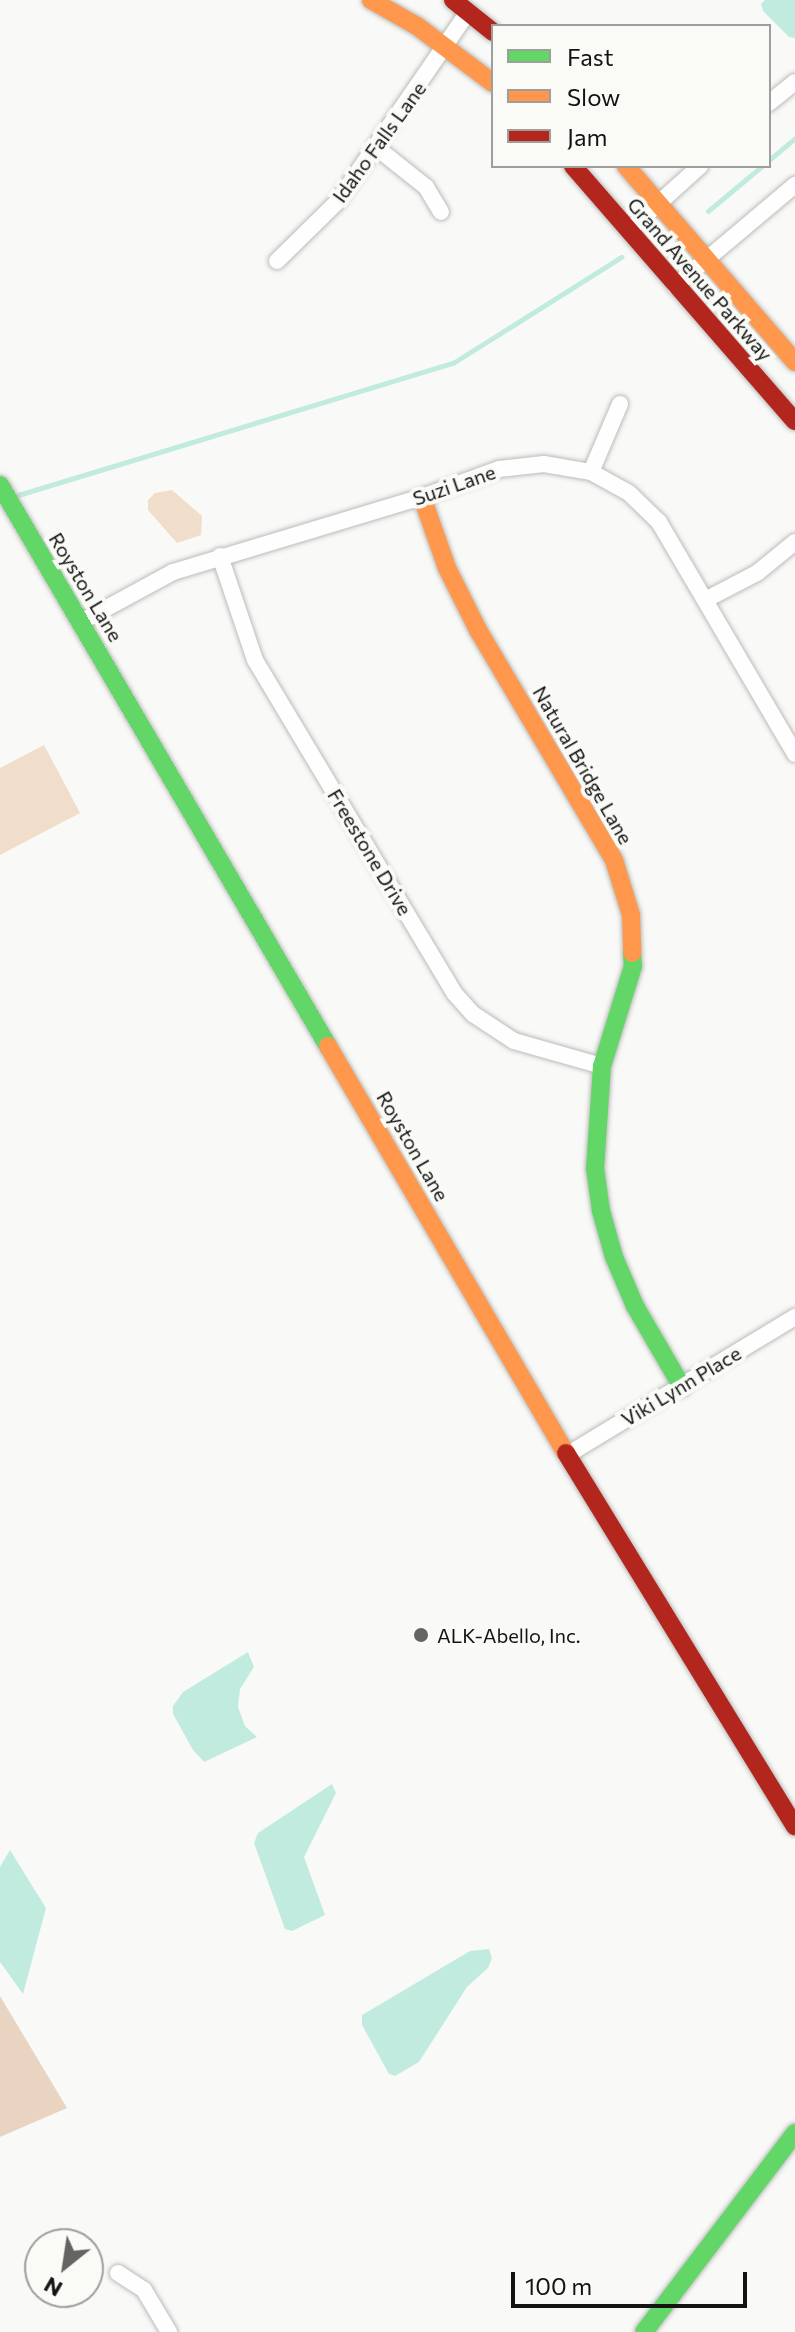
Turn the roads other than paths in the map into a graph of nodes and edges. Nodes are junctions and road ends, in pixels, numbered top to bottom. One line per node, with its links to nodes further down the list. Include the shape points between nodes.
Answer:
1 (371, 0): 4 (street)
2 (461, 6): 3 (street); 4 (street, Idaho Falls Lane)
3 (491, 30)
4 (446, 47): 5 (street); 8 (street, Idaho Falls Lane)
5 (491, 81)
6 (795, 82): 7 (street)
7 (771, 101)
8 (377, 148): 14 (street, via 426,187); 17 (street, Idaho Falls Lane, via 337,202)
9 (575, 168): 15 (street, Grand Avenue Parkway)
10 (628, 168): 13 (street, Grand Avenue Parkway)
11 (698, 168): 13 (street)
12 (795, 185): 16 (street)
13 (659, 203): 15 (street); 16 (street, Grand Avenue Parkway)
14 (441, 212)
15 (629, 230): 18 (street, Grand Avenue Parkway)
16 (708, 260): 18 (street); 19 (street, Grand Avenue Parkway)
17 (277, 261)
18 (675, 286): 21 (street, Grand Avenue Parkway)
19 (795, 362)
20 (620, 404): 22 (street)
21 (795, 421)
22 (591, 472): 24 (street, Suzi Lane, via 544,464 499,469); 27 (street, Suzi Lane, via 629,493 659,522)
23 (0, 485): 28 (street, Royston Lane)
24 (422, 497): 26 (street, Suzi Lane); 30 (street, Natural Bridge Lane, via 447,568 478,630 614,860 623,888 631,915 633,966)
25 (795, 542): 27 (street, via 757,573)
26 (220, 556): 28 (street, Suzi Lane, via 173,572); 30 (street, Freestone Drive, via 255,660 455,994 473,1014 514,1041)
27 (707, 599): 29 (street, Suzi Lane)
28 (81, 622): 33 (street, Royston Lane)
29 (795, 754)
30 (602, 1066): 32 (street, Natural Bridge Lane, via 596,1121 601,1211 635,1306)
31 (795, 1317): 32 (street, Viki Lynn Place)
32 (682, 1387): 33 (street, Viki Lynn Place)
33 (567, 1455): 34 (street, Royston Lane)
34 (795, 1826)
35 (795, 2133): 38 (street)
36 (118, 2273): 37 (street, via 144,2290)
37 (169, 2332)
38 (644, 2332)

